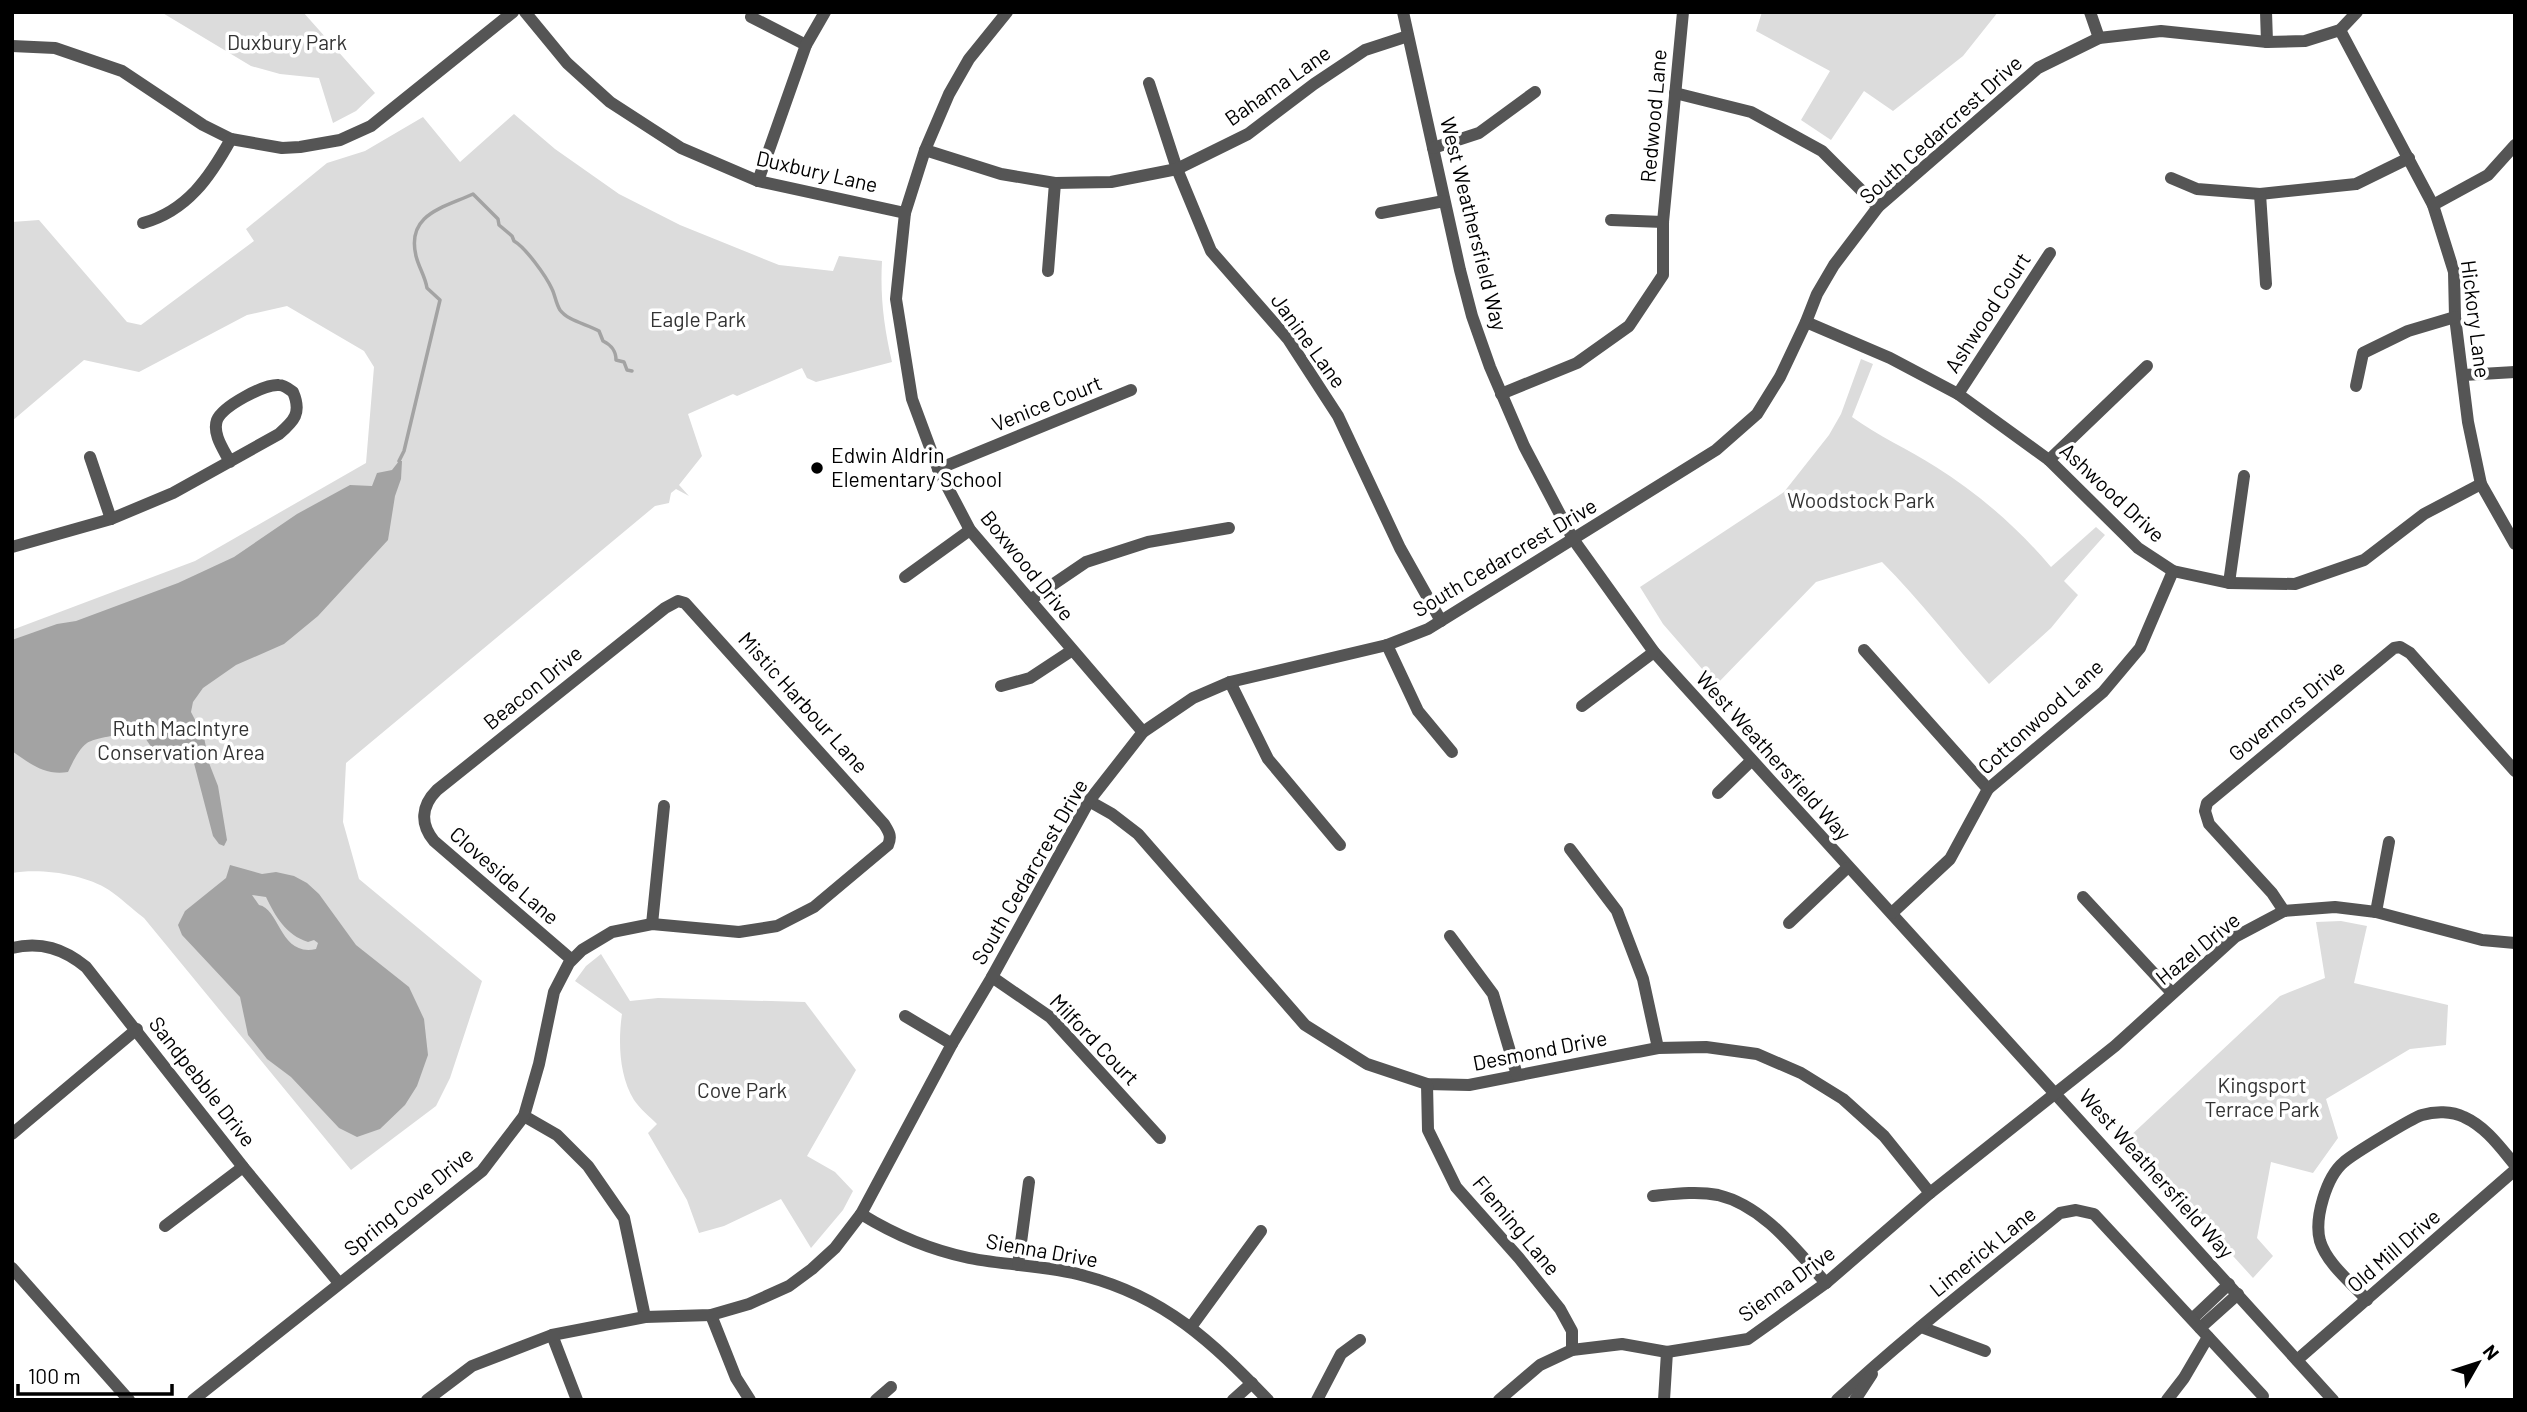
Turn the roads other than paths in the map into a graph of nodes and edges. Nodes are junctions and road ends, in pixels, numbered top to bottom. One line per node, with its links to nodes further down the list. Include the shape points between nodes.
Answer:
1 (513, 12): 20 (street, via 385,116 351,136 282,148)
2 (525, 12): 27 (street, Duxbury Lane, via 567,63 610,102 681,148)
3 (825, 12): 15 (street)
4 (1007, 12): 23 (street, Boxwood Drive, via 958,76)
5 (1403, 12): 12 (street, West Weathersfield Way)
6 (2090, 12): 13 (street)
7 (2266, 12): 14 (street)
8 (2357, 12): 11 (street, South Cedarcrest Drive)
9 (1681, 13): 19 (street, Redwood Lane)
10 (751, 17): 15 (street)
11 (2340, 30): 14 (street, South Cedarcrest Drive, via 2305,41); 24 (street, Hickory Lane)
12 (1408, 36): 22 (street, West Weathersfield Way); 25 (street, Bahama Lane, via 1365,50 1248,134)
13 (2099, 38): 14 (street, South Cedarcrest Drive, via 2161,31); 32 (street, South Cedarcrest Drive, via 2038,68)
14 (2267, 42)
15 (806, 45): 27 (street)
16 (12, 46): 20 (street, via 55,48 122,71)
17 (1149, 83): 25 (street, Janine Lane)
18 (1535, 92): 22 (street, via 1479,133)
19 (1675, 93): 32 (street, via 1751,112 1822,151); 36 (street, Redwood Lane)
20 (231, 139): 37 (street, via 202,186 167,214)
21 (2515, 145): 31 (street, via 2488,175)
22 (1433, 148): 30 (street, West Weathersfield Way)
23 (925, 150): 28 (street, Bahama Lane, via 1001,174); 33 (street, Boxwood Drive)
24 (2409, 158): 29 (street, via 2356,184); 31 (street, Hickory Lane)
25 (1177, 169): 28 (street, Bahama Lane, via 1111,182); 67 (street, Janine Lane, via 1211,251 1288,339 1338,416 1400,548)
26 (2171, 178): 29 (street, via 2197,189)
27 (758, 181): 33 (street, Duxbury Lane)
28 (1055, 183): 39 (street)
29 (2260, 194): 40 (street)
30 (1444, 201): 34 (street); 48 (street, West Weathersfield Way, via 1472,316)
31 (2433, 205): 41 (street, Hickory Lane, via 2454,272)
32 (1878, 207): 42 (street, South Cedarcrest Drive, via 1833,265)
33 (905, 213): 53 (street, Boxwood Drive, via 896,299 912,399)
34 (1381, 213)
35 (1611, 220): 36 (street)
36 (1663, 222): 48 (street, Redwood Lane, via 1663,275 1629,326 1577,363)
37 (143, 223)
38 (2050, 253): 49 (street, Ashwood Court)
39 (1048, 271)
40 (2266, 284)
41 (2455, 317): 45 (street, Hickory Lane); 46 (street, via 2407,331 2363,353)
42 (1806, 322): 49 (street, Ashwood Drive, via 1891,358); 60 (street, South Cedarcrest Drive, via 1757,414 1716,450)
43 (2147, 366): 51 (street)
44 (2515, 372): 45 (street)
45 (2464, 375): 55 (street, Hickory Lane)
46 (2356, 386)
47 (1131, 390): 53 (street, Venice Court)
48 (1501, 394): 60 (street, West Weathersfield Way)
49 (1958, 394): 51 (street, Ashwood Drive)
50 (90, 457): 56 (street)
51 (2049, 460): 62 (street, Ashwood Drive, via 2138,548)
52 (230, 462): 52 (street, via 293,422 298,412 293,392 270,385 225,410 217,420 216,433); 56 (street)
53 (938, 469): 58 (street, Boxwood Drive)
54 (2245, 476): 64 (street)
55 (2481, 484): 59 (street, Hickory Lane); 64 (street, Ashwood Drive, via 2424,514 2364,559 2295,584)
56 (111, 519): 61 (street)
57 (1229, 528): 65 (street, via 1148,542 1086,562)
58 (970, 530): 63 (street); 65 (street, Boxwood Drive)
59 (2513, 537)
60 (1573, 539): 67 (street, South Cedarcrest Drive); 71 (street, West Weathersfield Way)
61 (12, 547)
62 (2173, 571): 64 (street, Ashwood Drive); 79 (street, Cottonwood Lane, via 2140,648 2103,692)
63 (905, 577)
64 (2229, 583)
65 (1030, 600): 70 (street, Boxwood Drive)
66 (678, 601): 83 (street, Beacon Drive, via 437,790); 84 (street, Mistic Harbour Lane, via 691,607 884,824)
67 (1441, 621): 68 (street, South Cedarcrest Drive)
68 (1387, 645): 72 (street, South Cedarcrest Drive); 76 (street, via 1418,711)
69 (1864, 650): 79 (street)
70 (1071, 651): 73 (street, via 1030,678); 75 (street, Boxwood Drive)
71 (1654, 652): 74 (street); 77 (street, West Weathersfield Way)
72 (1230, 682): 75 (street, South Cedarcrest Drive, via 1193,698); 86 (street, via 1268,759)
73 (1002, 686)
74 (1581, 706)
75 (1143, 732): 81 (street, South Cedarcrest Drive)
76 (1452, 752)
77 (1751, 761): 80 (street); 88 (street, West Weathersfield Way)
78 (2515, 771): 90 (street, Governors Drive, via 2410,653 2400,648 2388,652 2211,799 2205,811 2209,824)
79 (1989, 789): 92 (street, Cottonwood Lane, via 1950,859)
80 (1718, 793)
81 (1089, 801): 99 (street, South Cedarcrest Drive); 106 (street, Desmond Drive, via 1138,834 1305,1025 1367,1064)
82 (664, 806): 94 (street)
83 (423, 815): 98 (street, Cloveside Lane, via 434,841)
84 (890, 839): 94 (street, Spring Cove Drive, via 882,851 814,907 777,926 739,932)
85 (2389, 842): 91 (street)
86 (1340, 845)
87 (1570, 849): 104 (street, via 1617,911 1643,979)
88 (1847, 868): 92 (street, West Weathersfield Way); 93 (street)
89 (2083, 897): 100 (street)
90 (2284, 911): 91 (street, Hazel Drive, via 2335,906); 100 (street, Hazel Drive, via 2235,937)
91 (2376, 912): 96 (street, Hazel Drive, via 2482,940)
92 (1892, 914): 107 (street, West Weathersfield Way)
93 (1789, 923)
94 (652, 925): 98 (street, Spring Cove Drive, via 603,935)
95 (1450, 936): 105 (street, via 1493,994)
96 (2515, 943)
97 (12, 948): 102 (street, Sandpebble Drive, via 39,945 74,957)
98 (572, 960): 108 (street, Spring Cove Drive, via 554,992)
99 (992, 977): 103 (street, South Cedarcrest Drive); 110 (street, Milford Court, via 1058,1025)
100 (2172, 993): 107 (street, Hazel Drive)
101 (905, 1016): 103 (street)
102 (137, 1029): 109 (street); 112 (street, Sandpebble Drive)
103 (952, 1044): 117 (street, South Cedarcrest Drive)
104 (1658, 1048): 105 (street, Desmond Drive); 115 (street, Desmond Drive, via 1706,1047 1757,1054 1801,1073 1843,1099 1884,1136)
105 (1517, 1075): 106 (street, Desmond Drive, via 1469,1085)
106 (1427, 1084): 133 (street, Fleming Lane, via 1428,1130 1456,1187 1560,1309 1572,1331)
107 (2057, 1094): 115 (street, Sienna Drive); 124 (street, West Weathersfield Way)
108 (524, 1116): 122 (street, Spring Cove Drive, via 482,1171); 127 (street, via 557,1135 588,1166 624,1218)
109 (12, 1134)
110 (1160, 1138)
111 (2515, 1164): 125 (street, via 2482,1128 2462,1116 2440,1112 2420,1115 2342,1163 2318,1215 2320,1242)
112 (243, 1167): 118 (street); 122 (street, Sandpebble Drive)
113 (2515, 1170): 125 (street, Old Mill Drive)
114 (1029, 1182): 120 (street)
115 (1930, 1193): 123 (street, Sienna Drive)
116 (1653, 1196): 123 (street, via 1719,1195 1746,1208 1773,1225)
117 (861, 1214): 120 (street, Sienna Drive, via 933,1248); 126 (street, South Cedarcrest Drive, via 835,1248 789,1286)
118 (165, 1226)
119 (1261, 1231): 128 (street)
120 (1018, 1265): 128 (street, Sienna Drive, via 1108,1283)
121 (12, 1268): 141 (street)
122 (339, 1283): 142 (street, Spring Cove Drive)
123 (1826, 1283): 134 (street, Sienna Drive, via 1748,1339)
124 (2234, 1289): 130 (street); 137 (street, West Weathersfield Way)
125 (2367, 1300): 137 (street, Old Mill Drive)
126 (711, 1315): 127 (street, South Cedarcrest Drive); 145 (street, via 736,1378)
127 (645, 1317): 131 (street, South Cedarcrest Drive)
128 (1191, 1326): 138 (street, Sienna Drive)
129 (1922, 1327): 130 (street, Limerick Lane, via 2060,1213 2076,1210 2094,1214); 135 (street, Limerick Lane); 136 (street)
130 (2200, 1328): 140 (street, Limerick Lane); 154 (street, via 2185,1378)
131 (552, 1335): 143 (street, South Cedarcrest Drive, via 472,1366); 144 (street)
132 (1360, 1340): 149 (street, via 1341,1354)
133 (1573, 1350): 134 (street, Sienna Drive, via 1622,1344); 150 (street, Sienna Drive, via 1539,1365)
134 (1667, 1352): 151 (street)
135 (1888, 1352): 152 (street, Limerick Lane); 153 (street, Limerick Lane)
136 (1985, 1352)
137 (2297, 1360): 155 (street, West Weathersfield Way)
138 (1252, 1383): 147 (street); 148 (street, Sienna Drive)
139 (891, 1387): 146 (street)
140 (2263, 1396)
141 (129, 1400)
142 (193, 1400)
143 (427, 1400)
144 (577, 1400)
145 (750, 1400)
146 (876, 1400)
147 (1233, 1400)
148 (1268, 1400)
149 (1317, 1400)
150 (1499, 1400)
151 (1664, 1400)
152 (1837, 1400)
153 (1855, 1400)
154 (2167, 1400)
155 (2333, 1400)

